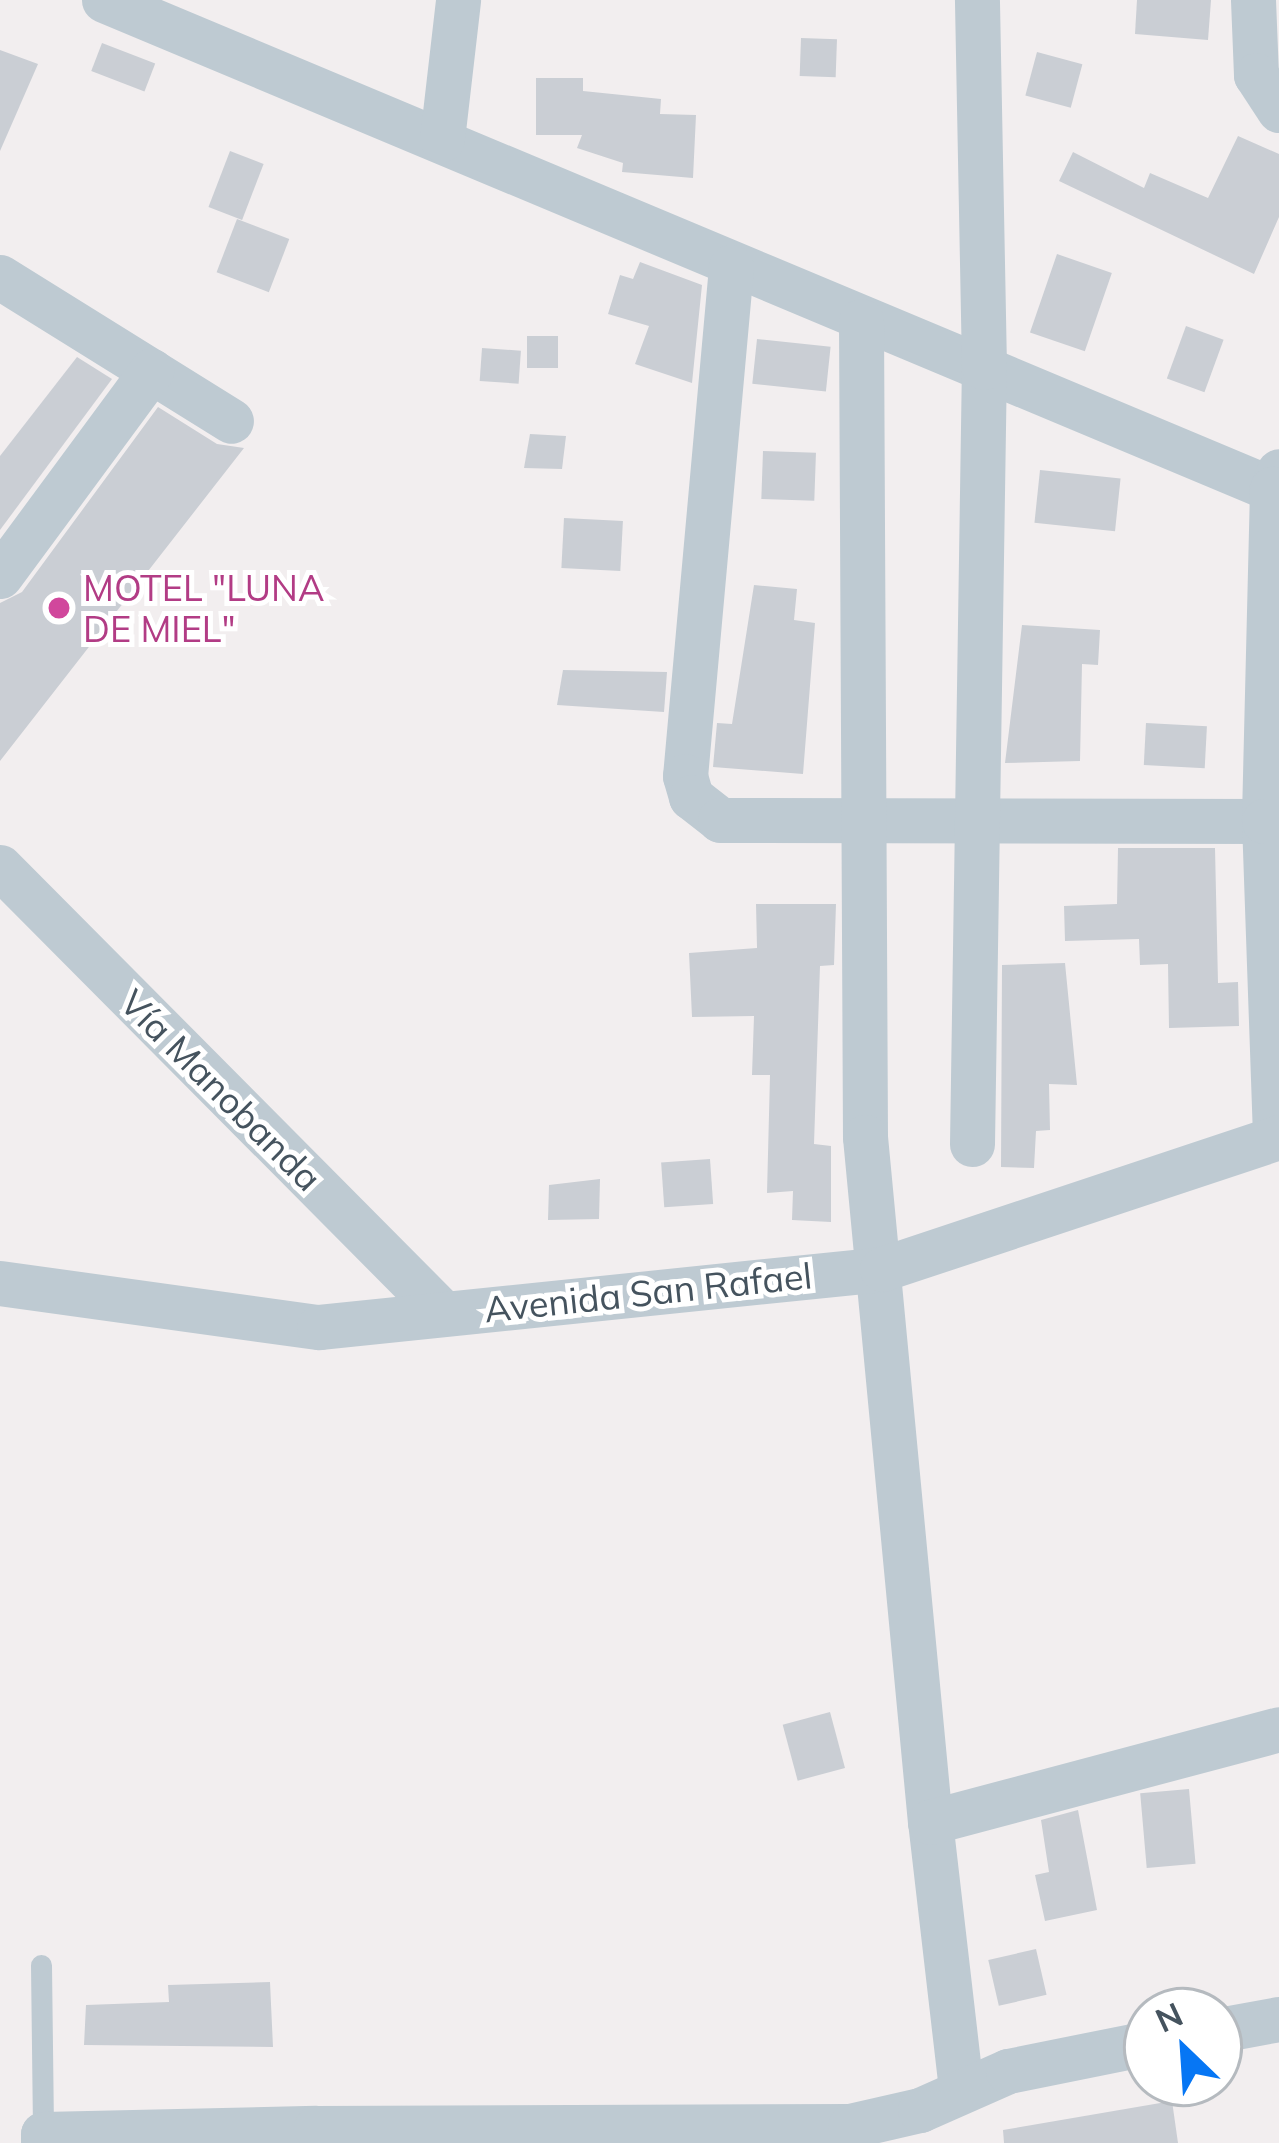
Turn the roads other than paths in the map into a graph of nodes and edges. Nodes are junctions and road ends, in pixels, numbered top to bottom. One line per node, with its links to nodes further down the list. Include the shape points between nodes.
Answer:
1 (104, 0): 6 (street)
2 (458, 0): 6 (street)
3 (977, 0): 10 (street)
4 (1252, 0): 5 (street)
5 (1271, 102)
6 (442, 139): 7 (street)
7 (731, 267): 9 (street); 16 (street, via 685,776 704,814 720,820)
8 (0, 277): 11 (street)
9 (860, 321): 10 (street); 16 (street)
10 (984, 367): 13 (street); 15 (street)
11 (152, 371): 12 (street); 14 (street)
12 (232, 421)
13 (1276, 484): 17 (street)
14 (0, 576)
15 (973, 817): 16 (street); 17 (street); 20 (street)
16 (869, 821): 21 (street, via 865,1137)
17 (1272, 821): 19 (street)
18 (0, 868): 23 (street, Vía Manobanda)
19 (1277, 1138): 21 (street, Avenida San Rafael)
20 (972, 1144)
21 (882, 1269): 23 (street, Avenida San Rafael); 25 (street)
22 (0, 1283): 23 (street, Avenida San Rafael, via 284,1327)
23 (442, 1312)
24 (1279, 1729): 25 (street)
25 (930, 1822): 30 (street)
26 (41, 1965): 34 (lane)
27 (1279, 2019): 28 (street)
28 (1243, 2026)
29 (1123, 2049): 30 (street)
30 (961, 2089): 31 (street)
31 (850, 2134): 33 (street)
32 (316, 2135): 33 (street); 34 (street)
33 (582, 2138)
34 (43, 2139)

